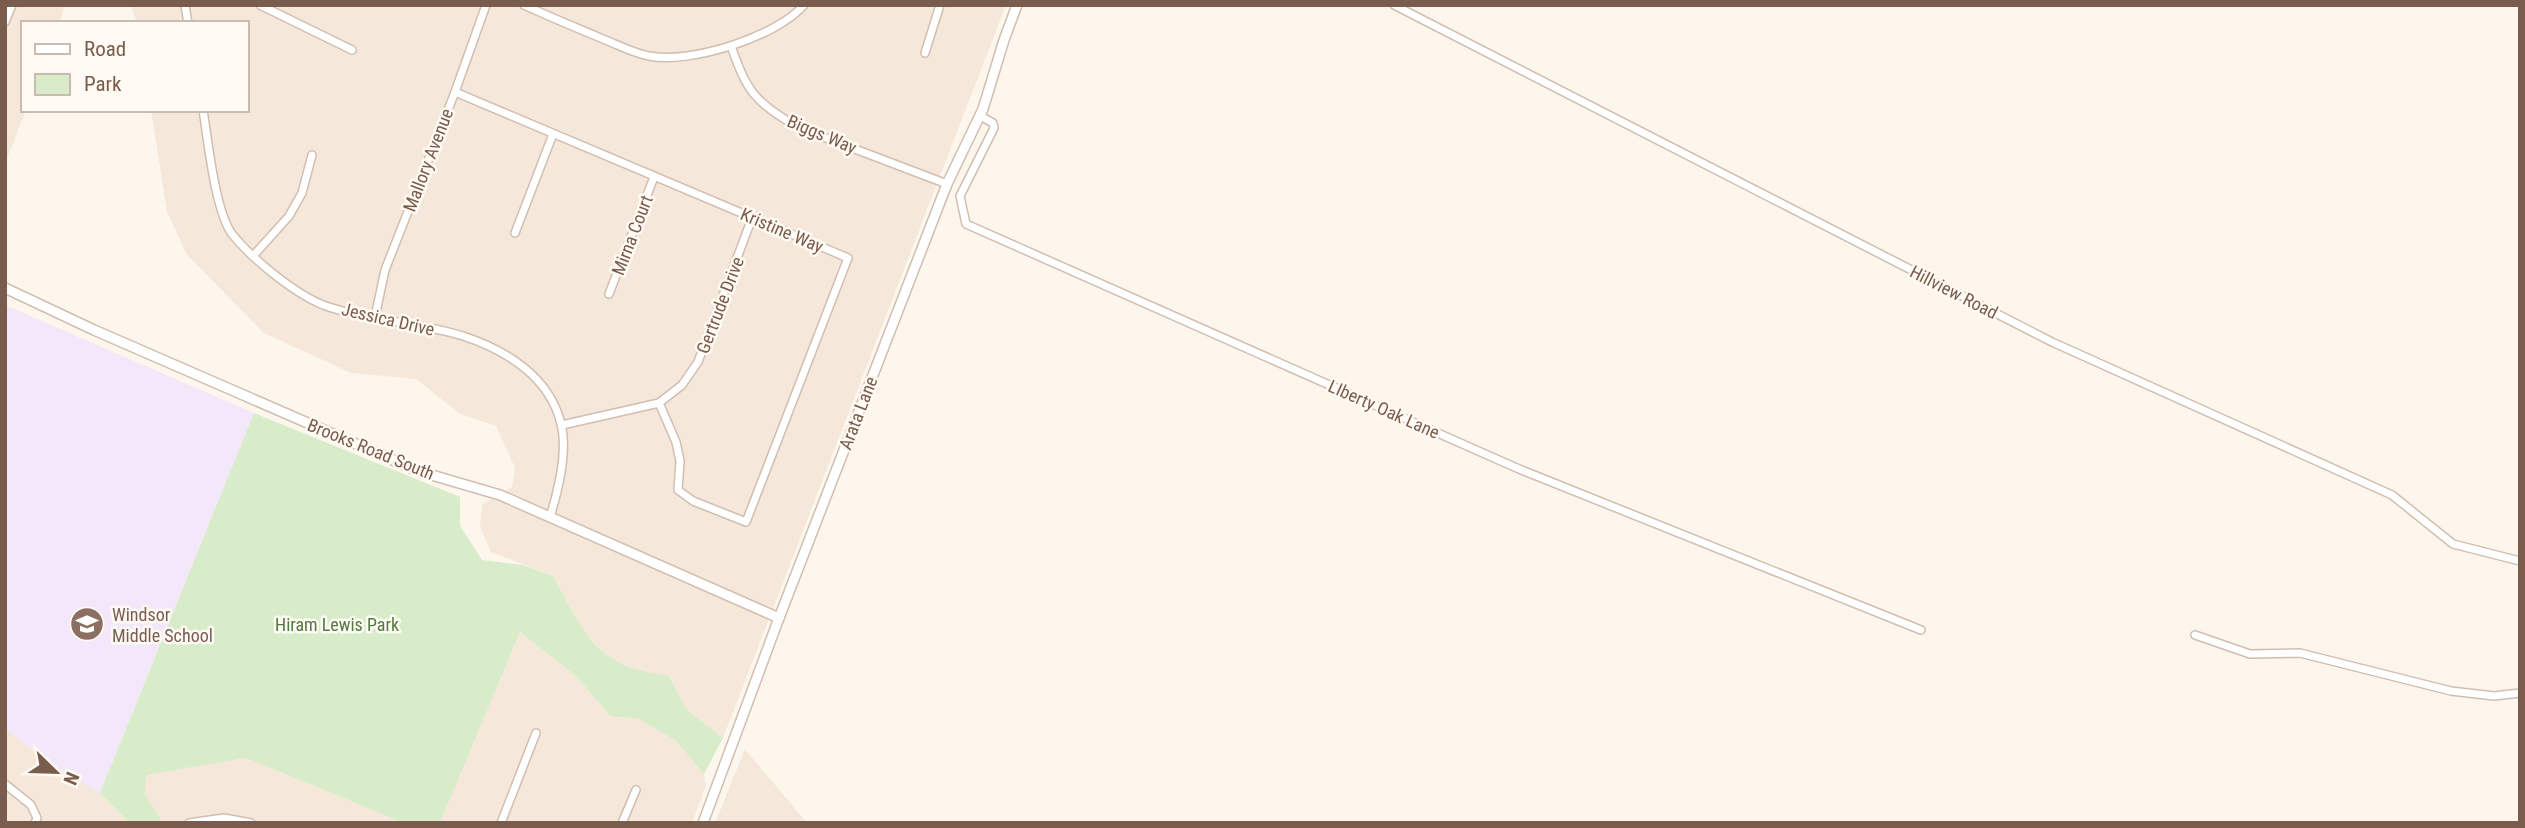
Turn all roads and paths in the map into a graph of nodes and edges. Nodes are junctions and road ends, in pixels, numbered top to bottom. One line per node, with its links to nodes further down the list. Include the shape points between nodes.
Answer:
1 (12, 5): 9 (street)
2 (260, 5): 11 (street)
3 (486, 5): 13 (street, Mallory Avenue)
4 (524, 5): 10 (street, via 649,56 675,57)
5 (804, 5): 10 (street, via 776,28)
6 (940, 5): 12 (street)
7 (1017, 5): 15 (street, Arata Lane)
8 (1394, 5): 29 (street, Hillview Road, via 2052,342 2392,495 2453,544)
9 (5, 22)
10 (731, 46): 19 (street, Biggs Way, via 754,96 774,113 797,127)
11 (352, 50)
12 (925, 53)
13 (455, 92): 16 (street, Kristine Way); 25 (street, Mallory Avenue, via 385,270)
14 (203, 112): 22 (street, Jessica Drive, via 224,215 231,232)
15 (980, 116): 19 (street, Arata Lane); 31 (street, LIberty Oak Lane, via 994,128 960,196 966,224 1519,469)
16 (553, 134): 18 (street, Kristine Way); 21 (street)
17 (312, 155): 22 (street, via 302,193 289,216)
18 (654, 177): 20 (street, Kristine Way); 24 (street, Mirna Court)
19 (947, 184): 30 (street, Arata Lane)
20 (752, 218): 26 (street, Gertrude Drive, via 698,362 682,386); 26 (street, Kristine Way, via 848,258 746,522 678,490 676,442)
21 (515, 233)
22 (254, 255): 25 (street, Jessica Drive, via 295,292)
23 (5, 288): 28 (street, Brooks Road South, via 418,471 489,492)
24 (609, 294)
25 (375, 317): 27 (street, Jessica Drive, via 496,348 528,370 550,395)
26 (659, 403): 27 (street, Gertrude Drive)
27 (562, 425): 28 (street, Jessica Drive, via 559,487)
28 (550, 517): 30 (street, Brooks Road South)
29 (2520, 561)
30 (779, 618): 42 (street, Arata Lane)
31 (1921, 631)
32 (2195, 635): 33 (street, via 2250,654 2300,653 2451,691 2494,696)
33 (2520, 693)
34 (536, 733): 40 (street)
35 (5, 784): 37 (street, via 31,805)
36 (636, 790): 41 (street)
37 (35, 823)
38 (189, 823): 39 (street, via 224,818)
39 (251, 823)
40 (501, 823)
41 (622, 823)
42 (703, 823)

